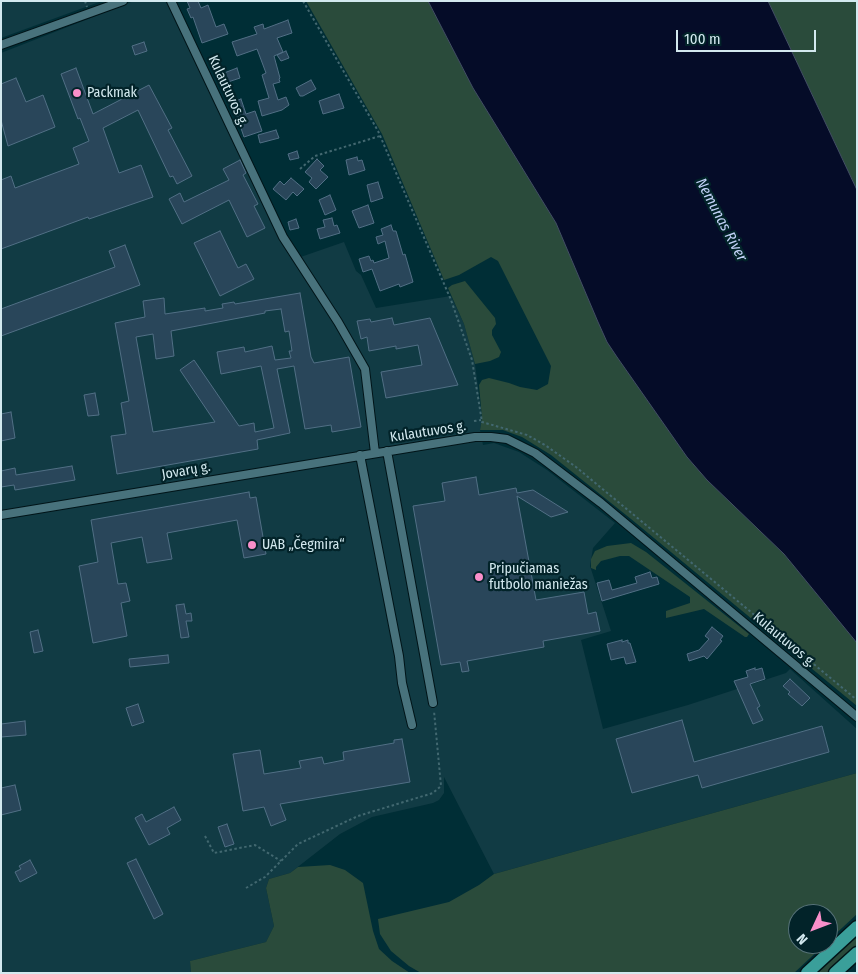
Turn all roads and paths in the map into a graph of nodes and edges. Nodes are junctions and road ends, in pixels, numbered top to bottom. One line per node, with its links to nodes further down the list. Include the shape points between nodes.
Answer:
1 (123, 1): 4 (street)
2 (171, 1): 10 (street, Kulautuvos g., via 283,237 365,369)
3 (303, 1): 5 (path)
4 (1, 45)
5 (380, 136): 6 (path, via 314,156); 7 (path, via 461,325 472,360)
6 (300, 169)
7 (480, 420): 8 (path); 13 (path, via 527,435 576,467)
8 (474, 421)
9 (387, 451): 10 (street, Kulautuvos g.); 14 (street); 15 (street, Kulautuvos g., via 484,436 507,439 525,447 601,503)
10 (375, 452): 11 (street, Jovarų g.)
11 (360, 455): 12 (street, Jovarų g.); 16 (street)
12 (1, 515)
13 (857, 700)
14 (433, 703): 18 (path, via 441,786 433,793 358,816 298,844)
15 (857, 718)
16 (412, 725)
17 (205, 836): 18 (path, via 214,853 255,845)
18 (281, 860): 19 (path, via 265,877)
19 (246, 888)
20 (857, 927): 22 (highway)
21 (857, 954): 23 (highway)
22 (807, 973)
23 (835, 973)

